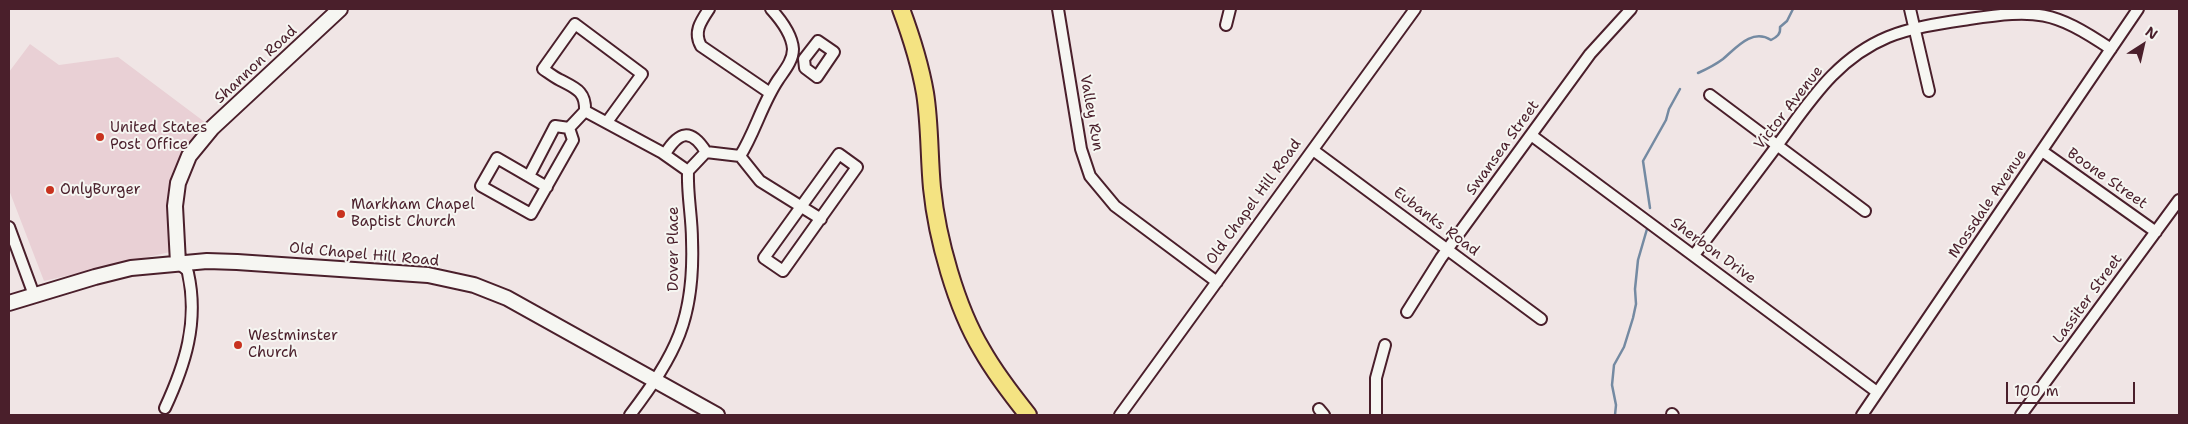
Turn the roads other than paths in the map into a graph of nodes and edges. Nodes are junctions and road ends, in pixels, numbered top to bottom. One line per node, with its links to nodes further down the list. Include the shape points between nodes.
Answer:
1 (340, 9): 40 (street, Shannon Road, via 212,128 189,156 178,183 176,198)
2 (709, 9): 17 (street, via 697,34 701,46)
3 (772, 9): 14 (street, via 789,34)
4 (902, 9): 52 (main road, via 925,92 932,188 949,271 981,349)
5 (1058, 9): 41 (street, Valley Run, via 1080,149 1090,176 1114,206)
6 (1230, 9): 11 (street)
7 (1415, 9): 24 (street, Old Chapel Hill Road)
8 (1631, 9): 22 (street, Swansea Street, via 1599,42)
9 (1910, 9): 12 (street)
10 (2138, 9): 13 (street, Mossdale Avenue)
11 (1226, 25)
12 (1914, 30): 13 (street, Victor Avenue, via 2010,13 2036,13 2074,25); 16 (street); 23 (street, Victor Avenue, via 1895,34 1874,44 1829,77)
13 (2111, 49): 25 (street, Mossdale Avenue)
14 (792, 56): 15 (street); 17 (street)
15 (804, 59)
16 (1929, 91)
17 (770, 93): 28 (street)
18 (1710, 95): 23 (street)
19 (585, 111): 20 (street); 20 (street, via 584,96 580,91 544,69 575,24 642,74); 21 (street)
20 (606, 122): 27 (street)
21 (569, 128): 30 (street, via 556,126); 31 (street, via 573,140)
22 (1531, 134): 38 (street, Swansea Street); 39 (street, Sherbon Drive)
23 (1778, 145): 34 (street); 39 (street, Victor Avenue)
24 (1313, 150): 38 (street, Eubanks Road); 41 (street, Old Chapel Hill Road)
25 (2042, 151): 37 (street, Boone Street); 48 (street, Mossdale Avenue)
26 (706, 152): 27 (street, via 700,142 683,135); 28 (street); 29 (street)
27 (665, 154): 29 (street)
28 (740, 156): 33 (street, via 760,181)
29 (688, 171): 47 (street, Dover Place, via 692,268 688,303 675,347)
30 (528, 176): 31 (street); 31 (street, via 497,158 482,186 531,214)
31 (547, 186)
32 (2179, 200): 37 (street, Lassiter Street)
33 (802, 206): 35 (street); 35 (street, via 839,154 857,167); 35 (street, via 764,258 783,271)
34 (1865, 210)
35 (821, 219)
36 (9, 227): 42 (street)
37 (2156, 232): 56 (street, Lassiter Street)
38 (1447, 249): 44 (street, Swansea Street); 45 (street, Eubanks Road)
39 (1694, 255): 48 (street, Sherbon Drive)
40 (178, 262): 42 (street, Old Chapel Hill Road, via 95,276); 47 (street, Old Chapel Hill Road, via 237,262 382,271 455,280 530,309); 49 (street, via 188,270 192,320 186,358)
41 (1217, 282): 53 (street, Old Chapel Hill Road)
42 (34, 295): 43 (street, Old Chapel Hill Road)
43 (9, 304)
44 (1407, 312)
45 (1541, 319)
46 (1385, 345): 54 (street, via 1376,378)
47 (656, 380): 50 (street, Dover Place); 51 (street, Old Chapel Hill Road)
48 (1877, 392): 55 (street, Mossdale Avenue)
49 (165, 408)
50 (630, 415)
51 (717, 415)
52 (1028, 415)
53 (1120, 415)
54 (1376, 415)
55 (1862, 415)
56 (2021, 415)

